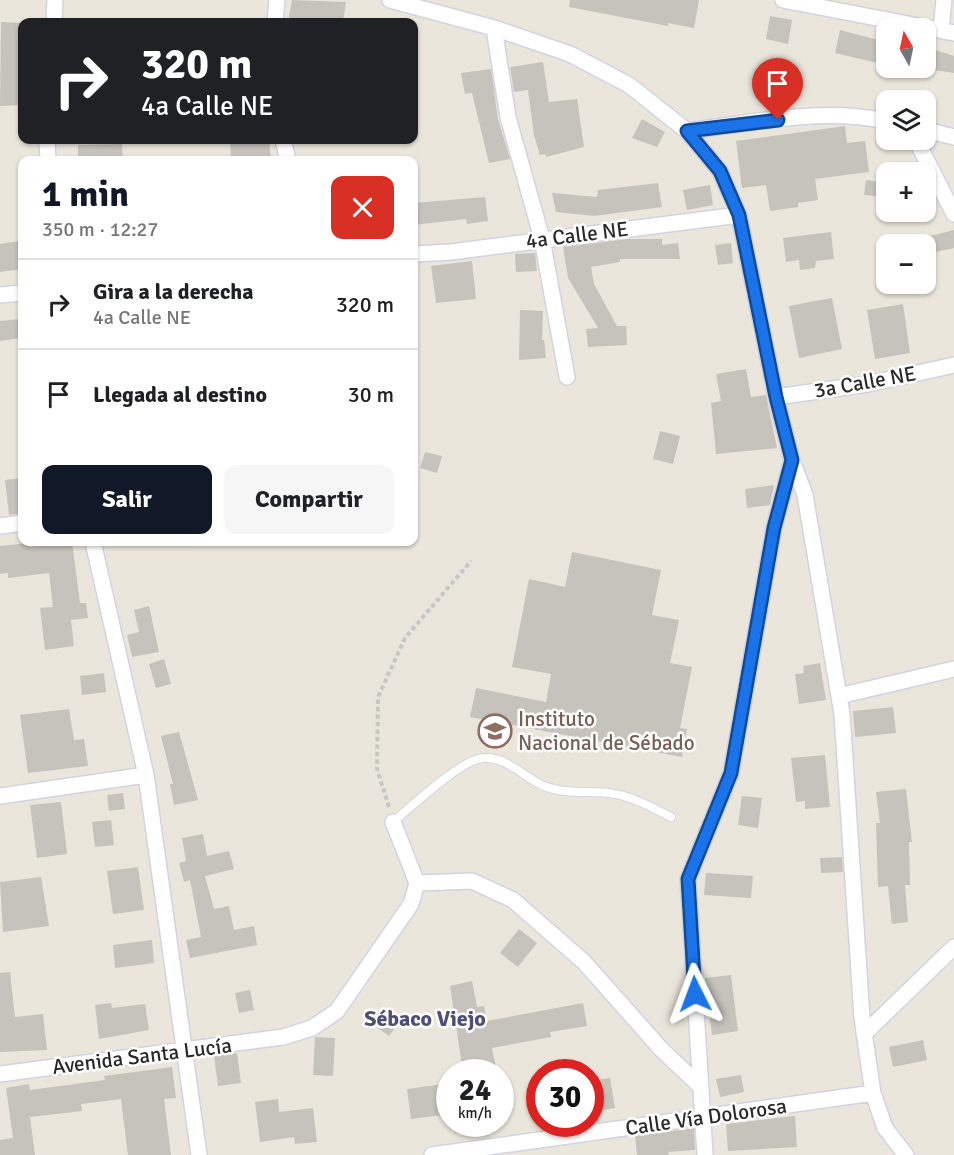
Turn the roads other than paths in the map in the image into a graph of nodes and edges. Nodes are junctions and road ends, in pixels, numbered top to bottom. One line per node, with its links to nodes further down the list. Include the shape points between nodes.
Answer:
1 (56, 0): 6 (street)
2 (277, 0): 7 (street)
3 (390, 0): 8 (street)
4 (783, 0): 9 (street)
5 (944, 0): 9 (street)
6 (54, 18)
7 (275, 18)
8 (494, 28): 11 (street, via 580,59 629,86); 17 (street, via 508,117)
9 (947, 32)
10 (876, 119): 11 (street, via 856,115 800,117)
11 (687, 131): 16 (street, via 720,171)
12 (936, 133): 13 (street)
13 (954, 138)
14 (921, 150): 15 (street)
15 (954, 214)
16 (739, 215): 17 (street, 4a Calle NE); 23 (street)
17 (542, 239): 18 (street, 4a Calle NE); 22 (street)
18 (418, 254)
19 (18, 293): 20 (street)
20 (0, 295)
21 (954, 365): 23 (street, 3a Calle NE, via 850,387)
22 (567, 377)
23 (776, 397): 24 (street)
24 (792, 460): 29 (street, via 805,495); 39 (street, via 774,528 731,773 688,879)
25 (18, 524): 26 (street)
26 (0, 526)
27 (94, 546): 30 (street)
28 (954, 669): 29 (street)
29 (839, 696): 36 (street)
30 (146, 776): 31 (street); 37 (street)
31 (0, 796)
32 (671, 817): 33 (lane, via 641,801 610,793 545,786 505,762 478,759 444,779)
33 (393, 822): 34 (street)
34 (417, 883): 37 (street, Avenida Santa Lucía, via 411,904 337,1011 312,1028 283,1037); 39 (street, via 472,881 513,900 584,962 661,1049)
35 (954, 947): 36 (street)
36 (864, 1034): 40 (street)
37 (187, 1051): 38 (street, Avenida Santa Lucía); 43 (street)
38 (0, 1074)
39 (700, 1086): 41 (street)
40 (873, 1093): 41 (street, Calle Vía Dolorosa); 46 (street, via 885,1128)
41 (702, 1117): 42 (street, Calle Vía Dolorosa); 45 (street)
42 (529, 1148): 44 (street, Calle Vía Dolorosa)
43 (199, 1155)
44 (432, 1155)
45 (705, 1155)
46 (906, 1155)

